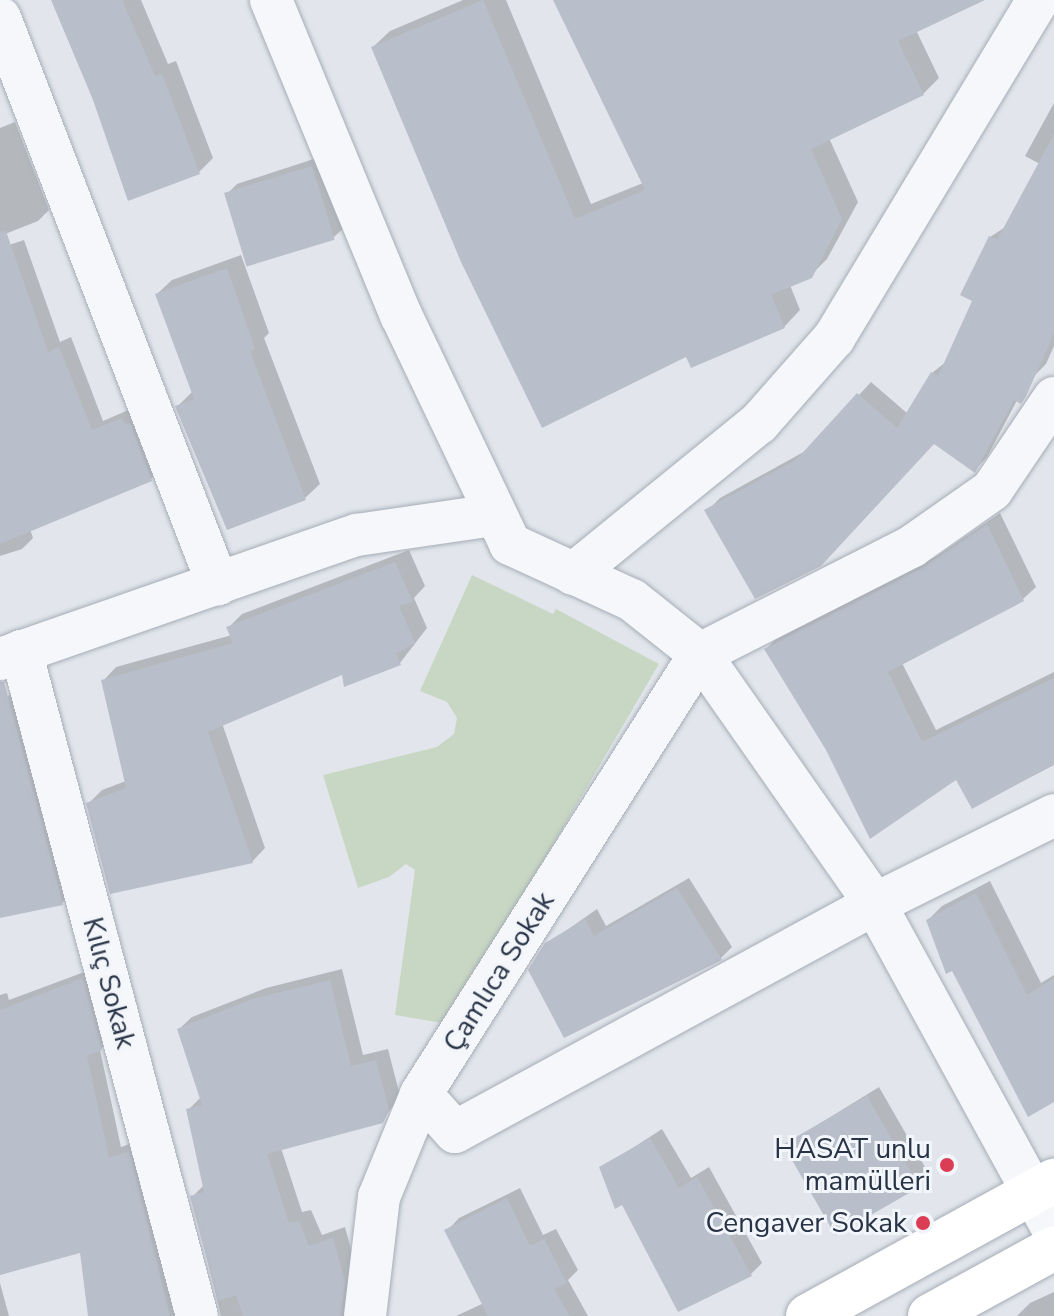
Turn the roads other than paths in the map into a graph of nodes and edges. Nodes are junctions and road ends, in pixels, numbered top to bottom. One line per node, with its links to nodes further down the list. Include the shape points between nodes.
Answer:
1 (271, 0): 7 (street, via 401,315)
2 (1038, 0): 8 (street, via 834,338 759,423)
3 (0, 18): 9 (street)
4 (1054, 398): 6 (street)
5 (1054, 455): 6 (street)
6 (992, 490): 10 (street, via 911,547)
7 (494, 515): 8 (street, via 510,544); 9 (street, via 357,535)
8 (573, 574): 10 (street, via 632,600)
9 (218, 585): 11 (street)
10 (700, 654): 13 (street); 14 (street, Çamlıca Sokak)
11 (10, 655): 18 (street, Kılıç Sokak)
12 (1054, 815): 13 (street)
13 (875, 904): 14 (street, via 455,1132); 15 (street)
14 (421, 1094): 19 (street, Çamlıca Sokak, via 379,1197)
15 (1044, 1187): 16 (street); 20 (main road)
16 (1054, 1231)
17 (1054, 1248): 21 (main road)
18 (197, 1316)
19 (365, 1316)
20 (808, 1316)
21 (930, 1316)

